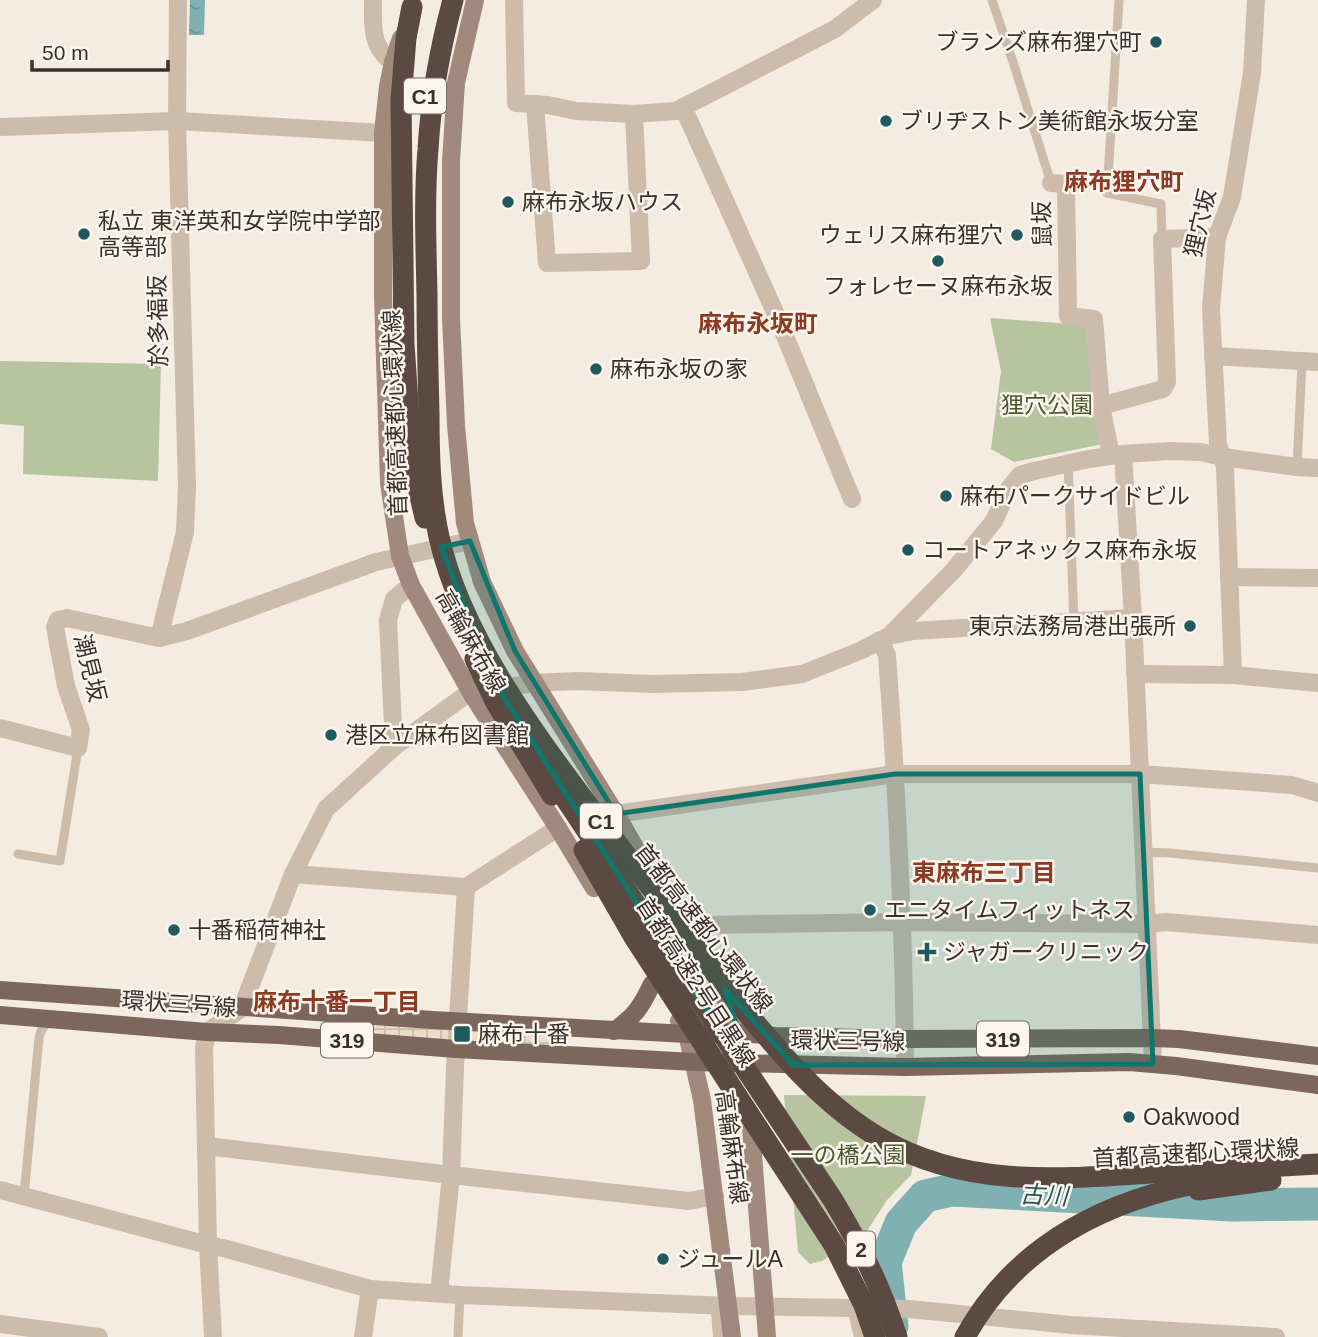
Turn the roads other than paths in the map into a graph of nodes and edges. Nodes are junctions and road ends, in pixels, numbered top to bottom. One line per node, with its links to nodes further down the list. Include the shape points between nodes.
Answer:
1 (178, 0): 16 (street, 於多福坂)
2 (373, 0): 12 (street, via 376,43)
3 (444, 0): 21 (highway, 首都高速都心環状線 / C1)
4 (453, 0): 35 (highway, 首都高速都心環状線 / C1, bridge, via 437,71 426,192 429,451 434,516)
5 (475, 0): 33 (main road, 高輪麻布線, via 456,83 451,162 456,425)
6 (514, 0): 13 (street, via 516,103)
7 (873, 0): 14 (street, via 835,29)
8 (992, 0): 20 (lane, 鼠坂)
9 (1118, 0): 19 (lane)
10 (1256, 0): 22 (street, 狸穴坂, via 1252,74 1232,197)
11 (414, 4): 12 (main road, 高輪麻布線); 21 (highway, via 401,100)
12 (393, 62): 18 (main road, 高輪麻布線)
13 (535, 104): 15 (street); 15 (street, via 547,263 641,261)
14 (683, 107): 15 (street); 32 (street, via 779,319)
15 (634, 114)
16 (177, 121): 17 (street); 18 (street); 41 (street, 於多福坂, via 185,532)
17 (0, 127)
18 (383, 133): 34 (main road, 高輪麻布線, via 389,483)
19 (1107, 176): 20 (lane); 23 (lane, via 1107,193 1161,204)
20 (1058, 184): 26 (street, 鼠坂, via 1068,316 1094,318)
21 (409, 193): 43 (highway, 首都高速都心環状線 / C1, via 425,518 439,575)
22 (1217, 237): 23 (street); 24 (street, 狸穴坂, via 1211,309)
23 (1162, 239): 26 (street, via 1167,382 1163,389)
24 (1213, 356): 25 (street); 28 (street, 狸穴坂)
25 (1310, 362): 30 (lane)
26 (1101, 406): 27 (street)
27 (1117, 455): 28 (street, via 1170,451); 29 (street); 39 (street)
28 (1222, 457): 30 (street); 36 (street, 狸穴坂)
29 (1068, 462): 40 (lane); 42 (street, via 1020,475 994,520 953,571)
30 (1297, 467): 31 (street)
31 (1318, 468)
32 (852, 499)
33 (470, 541): 34 (street); 47 (main road, 高輪麻布線, via 482,582)
34 (400, 556): 38 (main road, 高輪麻布線); 41 (street)
35 (445, 560): 86 (highway, 首都高速都心環状線 / C1, bridge, via 484,648 548,751 752,1019 803,1077 861,1126 920,1158 998,1175 1083,1177); 110 (highway, 首都高速2号目黒線 / 2, bridge, via 477,646 507,705 834,1200 870,1266)
36 (1229, 577): 37 (street); 45 (street, 狸穴坂)
37 (1318, 578)
38 (411, 585): 48 (main road, 高輪麻布線); 50 (street, via 394,599 388,620)
39 (1133, 618): 40 (street); 44 (street)
40 (1074, 622): 42 (street, via 913,631)
41 (159, 638): 51 (street, 潮見坂, via 67,618 58,620 55,627 66,686 81,730)
42 (885, 638): 47 (street, via 802,674 742,682); 52 (street)
43 (473, 654): 88 (highway, 首都高速都心環状線 / C1, bridge, via 544,761 716,990 794,1080 827,1111 877,1146 950,1175 1034,1186); 109 (highway, 首都高速2号目黒線, bridge, via 495,701 634,937 834,1245)
44 (1135, 674): 45 (street); 53 (street)
45 (1233, 675): 46 (street)
46 (1318, 682)
47 (533, 683): 48 (street); 55 (main road, 高輪麻布線)
48 (471, 693): 50 (street); 56 (main road, 高輪麻布線)
49 (0, 728): 51 (street)
50 (394, 747): 60 (street, via 326,808)
51 (78, 748): 58 (lane, via 60,862)
52 (895, 774): 53 (street); 55 (street); 62 (street)
53 (1140, 774): 54 (street, via 1292,785); 57 (street)
54 (1318, 793)
55 (616, 814): 65 (main road, 高輪麻布線)
56 (558, 828): 61 (street); 66 (main road, 高輪麻布線)
57 (1143, 852): 59 (lane); 63 (street)
58 (18, 854)
59 (1318, 868)
60 (293, 874): 61 (street); 68 (street)
61 (466, 887): 71 (street)
62 (903, 922): 63 (street); 65 (street, via 702,925); 77 (street)
63 (1146, 924): 64 (street); 76 (street)
64 (1318, 934)
65 (686, 936): 74 (main road, 高輪麻布線, via 716,982)
66 (652, 984): 72 (main road, via 640,1009); 75 (main road, 高輪麻布線)
67 (0, 990): 68 (main road, 環状三号線 / 319)
68 (242, 1008): 71 (main road, 環状三号線 / 319); 73 (street)
69 (0, 1015): 70 (main road, 環状三号線 / 319)
70 (50, 1019): 73 (main road, 環状三号線 / 319); 90 (lane, via 39,1038)
71 (457, 1022): 72 (main road, 環状三号線 / 319); 78 (street)
72 (614, 1031): 75 (main road, 環状三号線 / 319)
73 (207, 1032): 78 (main road, 環状三号線 / 319); 85 (street)
74 (739, 1033): 75 (main road, 環状三号線 / 319); 77 (main road, 環状三号線 / 319); 81 (main road, 高輪麻布線)
75 (687, 1034): 80 (main road, 高輪麻布線)
76 (1152, 1038): 77 (main road, 環状三号線 / 319); 79 (main road, 環状三号線 / 319); 82 (street)
77 (905, 1039): 83 (street)
78 (456, 1049): 80 (main road, 環状三号線 / 319); 87 (street)
79 (1318, 1056)
80 (694, 1062): 81 (main road, 環状三号線 / 319); 91 (main road, 高輪麻布線)
81 (746, 1064): 83 (main road, 環状三号線 / 319); 97 (main road, 高輪麻布線)
82 (1153, 1064): 83 (main road, 環状三号線 / 319); 84 (main road, 環状三号線 / 319)
83 (905, 1067)
84 (1318, 1085)
85 (206, 1146): 87 (street); 92 (street)
86 (1318, 1166): 111 (highway, bridge, via 1197,1183 1143,1197 1086,1220 1024,1262 997,1290)
87 (451, 1175): 91 (street, via 690,1201); 94 (street)
88 (1318, 1175): 112 (highway, bridge, via 1160,1199 1090,1226 1029,1267)
89 (0, 1190): 90 (street)
90 (24, 1196): 92 (street)
91 (715, 1196): 96 (main road, 高輪麻布線)
92 (208, 1245): 93 (street); 102 (street)
93 (370, 1289): 94 (street); 103 (street)
94 (439, 1293): 95 (street)
95 (460, 1295): 96 (street); 104 (lane)
96 (729, 1306): 97 (street); 105 (street, via 720,1311); 106 (main road, 高輪麻布線)
97 (764, 1306): 98 (street); 107 (main road, 高輪麻布線)
98 (849, 1308): 100 (street, bridge); 108 (street)
99 (0, 1324): 101 (street)
100 (1228, 1335): 113 (street)
101 (99, 1337)
102 (213, 1337)
103 (363, 1337)
104 (458, 1337)
105 (722, 1337)
106 (732, 1337)
107 (767, 1337)
108 (863, 1337)
109 (875, 1337)
110 (897, 1337)
111 (965, 1337)
112 (973, 1337)
113 (1276, 1337)

